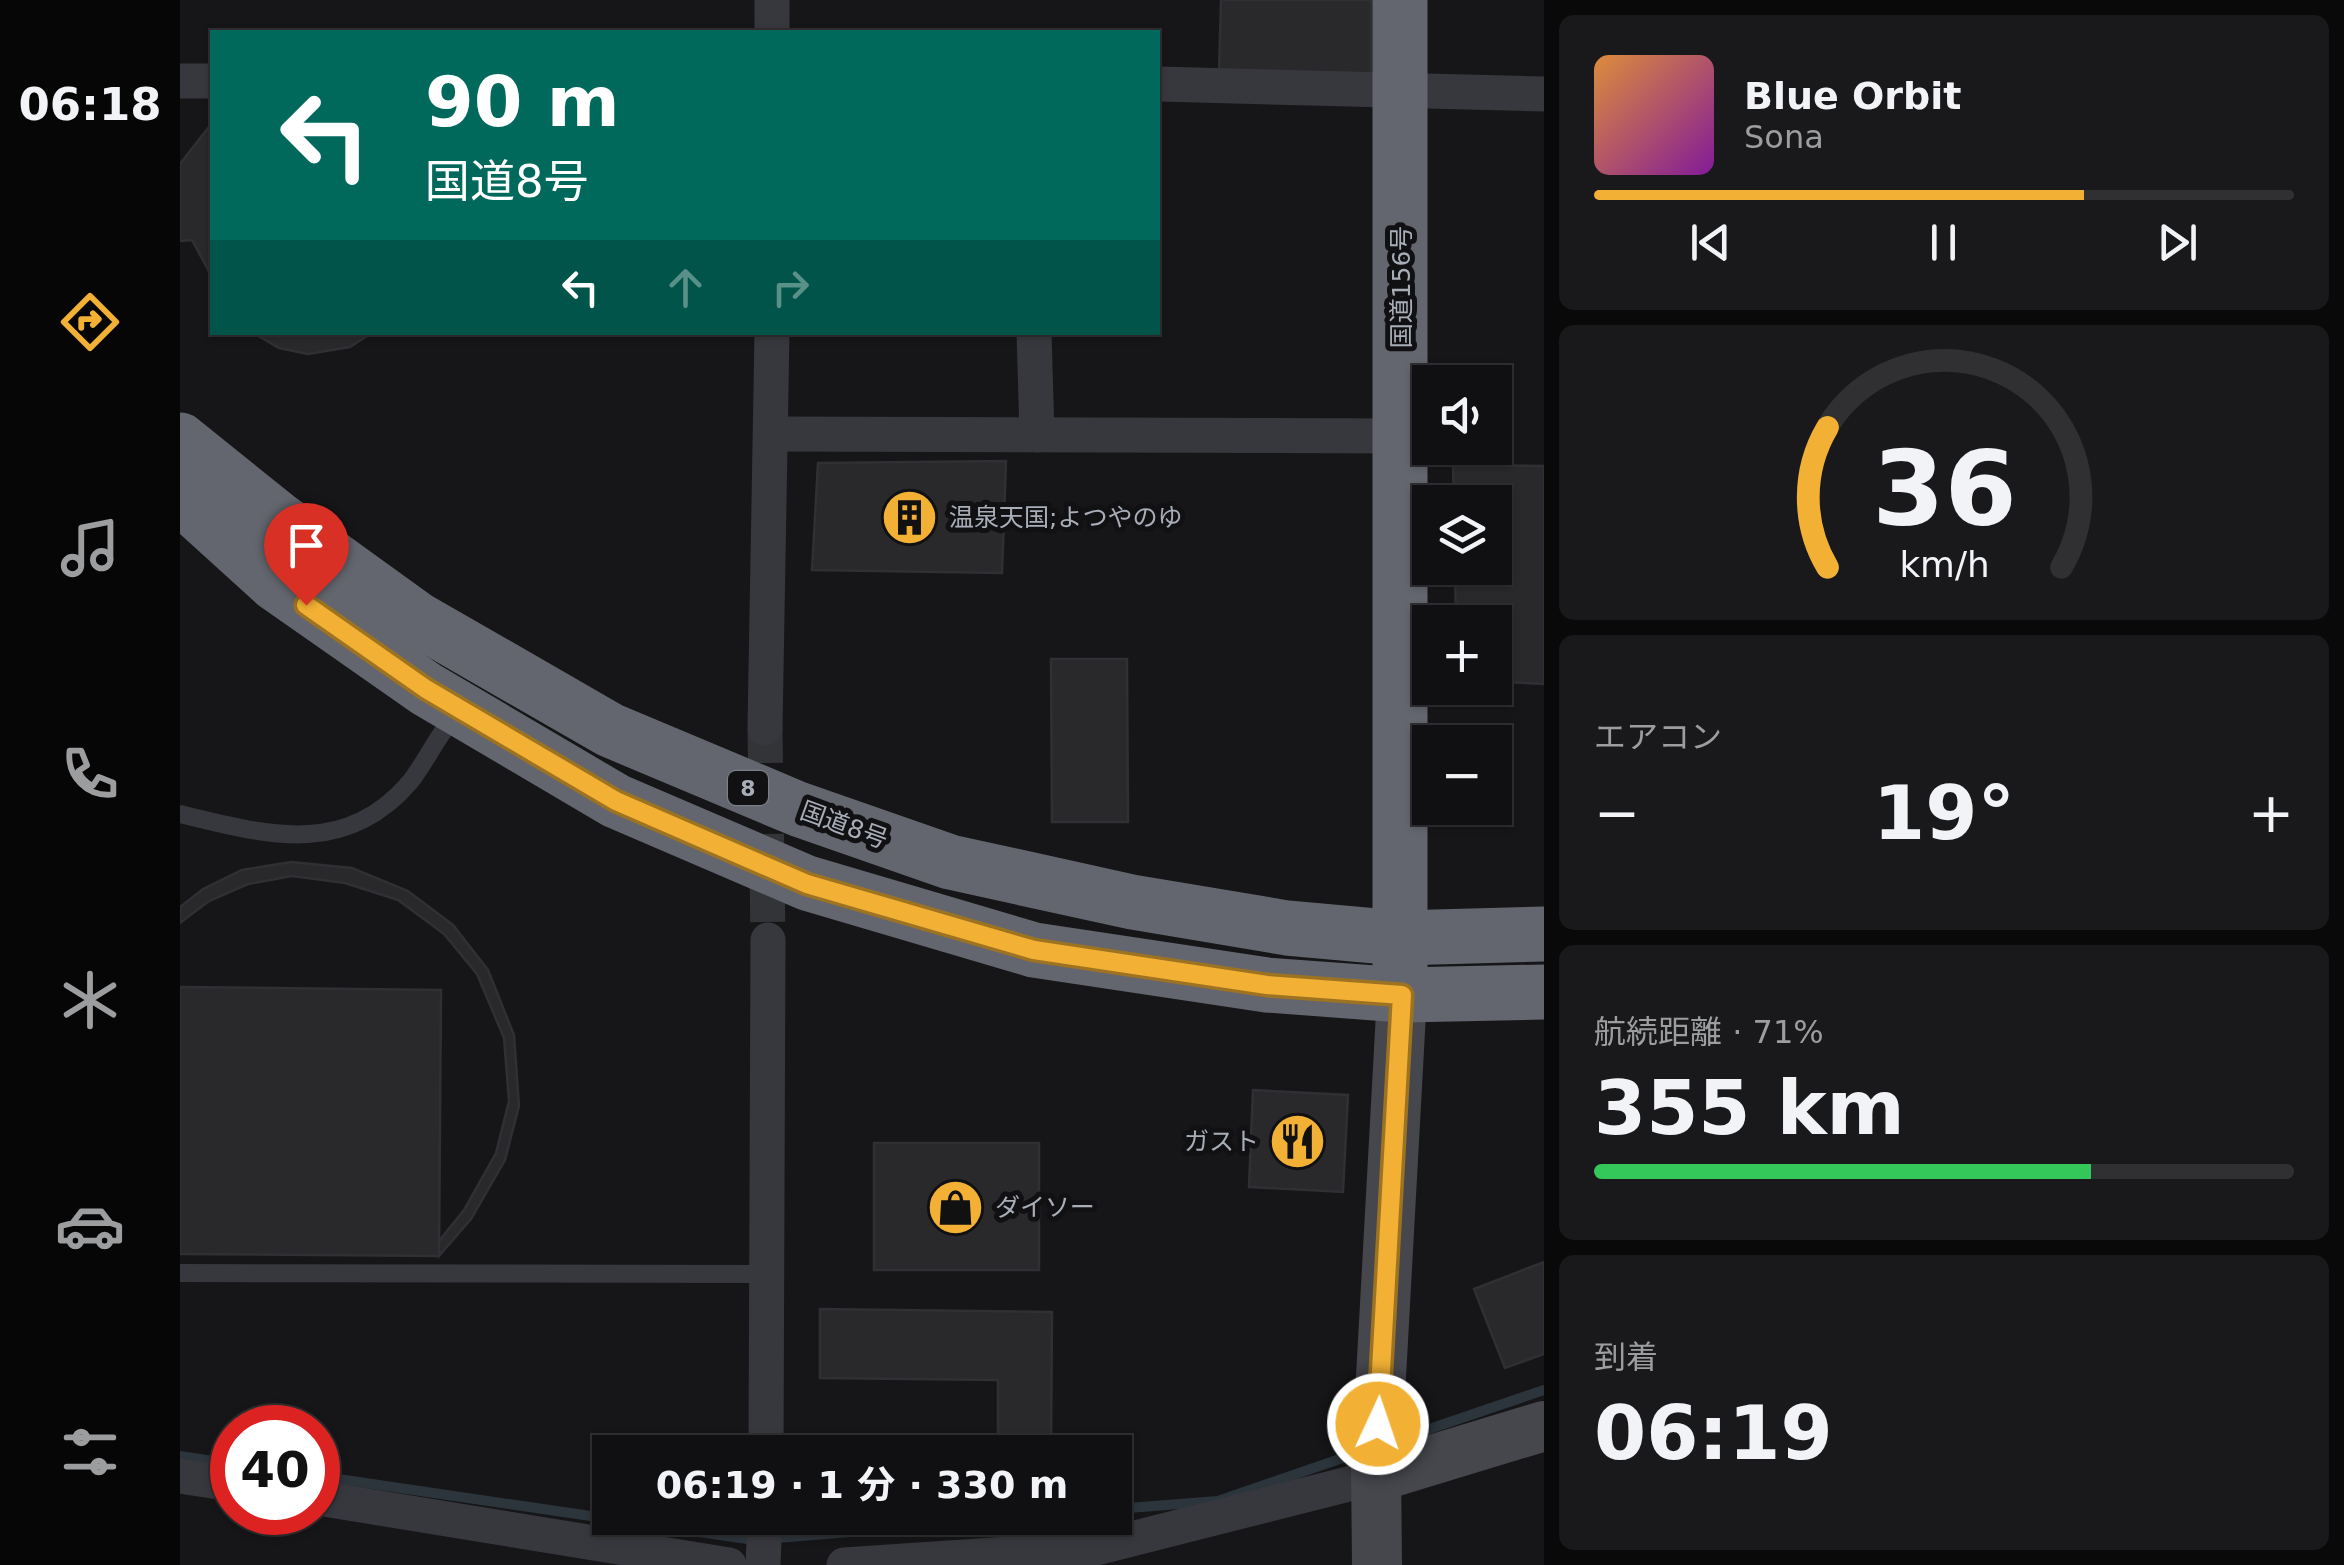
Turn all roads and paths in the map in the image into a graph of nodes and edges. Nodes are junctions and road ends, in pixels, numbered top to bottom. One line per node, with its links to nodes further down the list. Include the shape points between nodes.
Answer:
1 (772, 0): 3 (street)
2 (1400, 0): 7 (highway, 国道156号)
3 (772, 30)
4 (180, 81): 5 (street)
5 (210, 81)
6 (1160, 84): 7 (street)
7 (1400, 92): 8 (street); 13 (highway, 国道156号)
8 (1544, 94)
9 (772, 335): 11 (street)
10 (1034, 335): 12 (street)
11 (773, 434): 12 (street); 17 (street)
12 (1036, 435): 13 (street)
13 (1402, 436): 22 (highway, 国道156号)
14 (180, 440): 22 (highway, 国道8号 / 8, via 418,619 610,730 798,809 950,862 1132,902)
15 (180, 497): 19 (highway, via 276,584 426,689)
16 (180, 540): 18 (highway, via 236,587)
17 (765, 728)
18 (444, 730): 19 (highway, via 499,763); 20 (lane, via 410,782 369,818 321,834 267,835)
19 (616, 801): 25 (highway, via 807,884 1034,950 1267,985)
20 (180, 814)
21 (1544, 934): 22 (highway, 国道8号 / 8)
22 (1398, 938): 25 (highway, 国道156号)
23 (768, 940): 27 (street)
24 (1544, 992): 25 (highway)
25 (1402, 995): 30 (street)
26 (180, 1274): 27 (lane)
27 (768, 1274): 29 (street)
28 (1544, 1426): 30 (street)
29 (766, 1435)
30 (1377, 1456): 35 (street); 39 (street)
31 (180, 1476): 32 (street)
32 (210, 1481)
33 (340, 1502): 36 (street)
34 (764, 1535): 37 (street)
35 (1094, 1556): 38 (street)
36 (729, 1565)
37 (763, 1565)
38 (844, 1565)
39 (1377, 1565)

